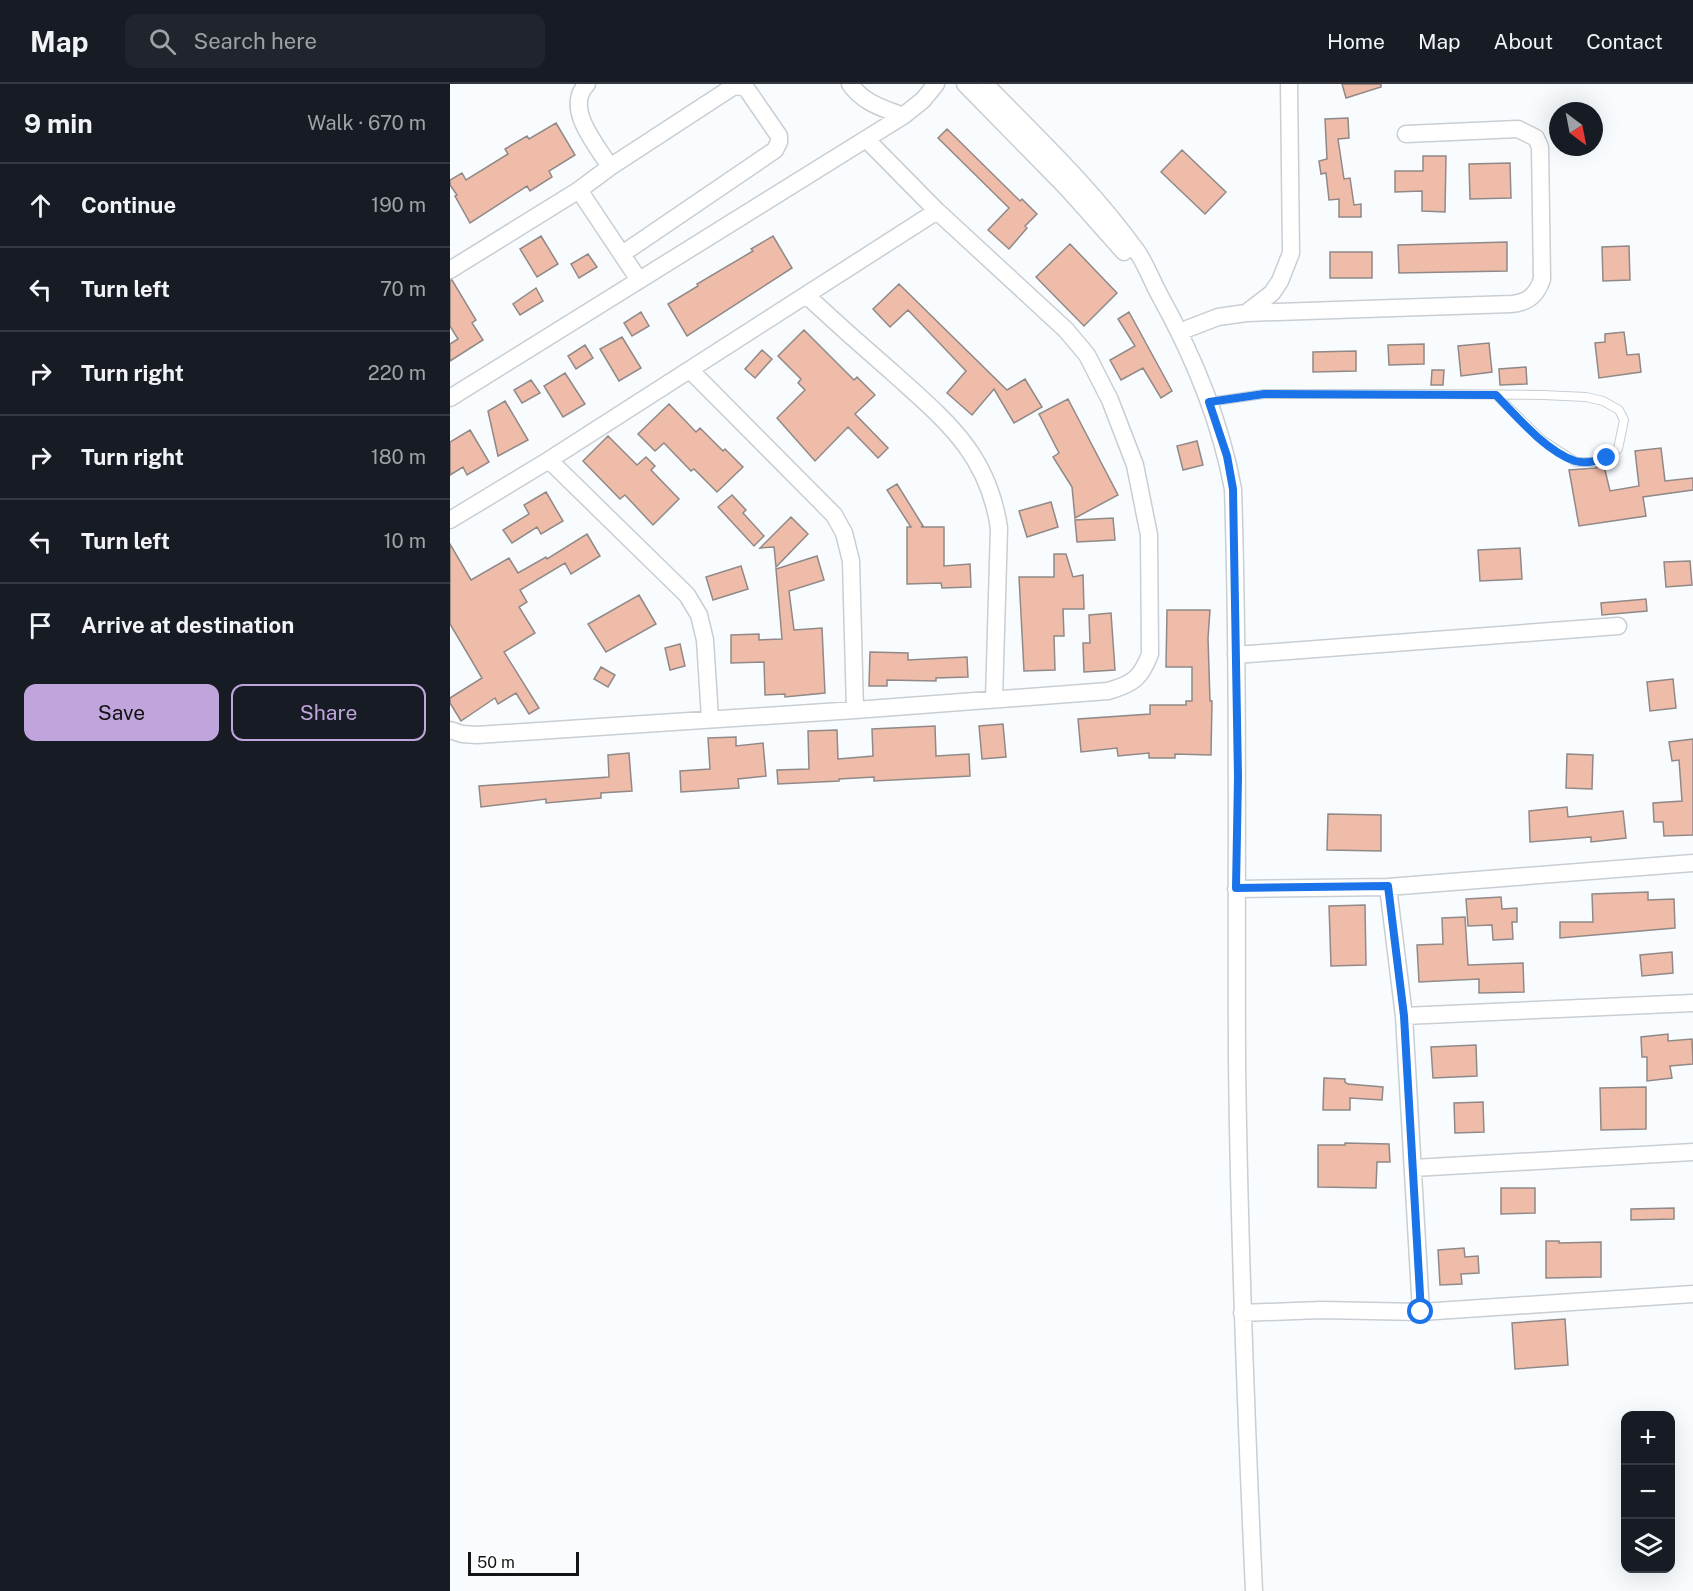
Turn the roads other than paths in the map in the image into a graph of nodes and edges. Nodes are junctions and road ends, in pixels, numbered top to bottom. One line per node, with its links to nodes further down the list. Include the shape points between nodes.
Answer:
1 (587, 84): 10 (street, via 580,92 578,108)
2 (850, 84): 7 (street, via 864,99)
3 (936, 84): 7 (street)
4 (965, 84): 16 (street)
5 (985, 84): 16 (street, via 1119,229 1139,255)
6 (1289, 84): 18 (street, via 1290,253 1272,293)
7 (903, 116): 9 (street)
8 (1406, 134): 18 (street, via 1518,129 1536,138 1540,147 1542,279 1538,290 1521,303)
9 (866, 139): 12 (street); 15 (street)
10 (610, 167): 11 (street); 13 (street, via 735,86 748,91 779,142 775,150)
11 (579, 190): 13 (street); 14 (street)
12 (937, 212): 17 (street); 28 (street, via 1066,330 1087,356 1110,400 1135,465 1149,535 1150,654 1136,680 1108,691)
13 (622, 254): 15 (street)
14 (450, 270)
15 (639, 280): 22 (street)
16 (1158, 291): 19 (street)
17 (806, 295): 20 (street); 28 (street, via 949,424 986,479 999,528)
18 (1246, 313): 19 (street, via 1218,317)
19 (1179, 332): 23 (street)
20 (690, 370): 24 (street); 29 (street, via 834,515 844,533 851,561)
21 (1496, 395): 21 (lane, via 1586,397 1613,405 1624,420 1618,449 1601,460 1576,462 1542,440); 23 (lane, via 1264,394)
22 (450, 398)
23 (1209, 402): 27 (street, via 1233,489)
24 (549, 460): 25 (street); 30 (street, via 687,595 699,615 705,640)
25 (450, 520)
26 (1618, 626): 27 (street)
27 (1236, 655): 34 (street)
28 (994, 699): 29 (street)
29 (855, 710): 30 (street)
30 (710, 718): 31 (street, via 477,735)
31 (450, 730)
32 (1693, 863): 33 (street)
33 (1388, 886): 34 (street); 36 (street)
34 (1236, 888): 41 (street)
35 (1693, 1002): 36 (street)
36 (1404, 1016): 38 (street)
37 (1693, 1152): 38 (street)
38 (1414, 1168): 40 (street)
39 (1693, 1294): 40 (street)
40 (1421, 1312): 41 (street)
41 (1242, 1313): 42 (street)
42 (1254, 1591)

